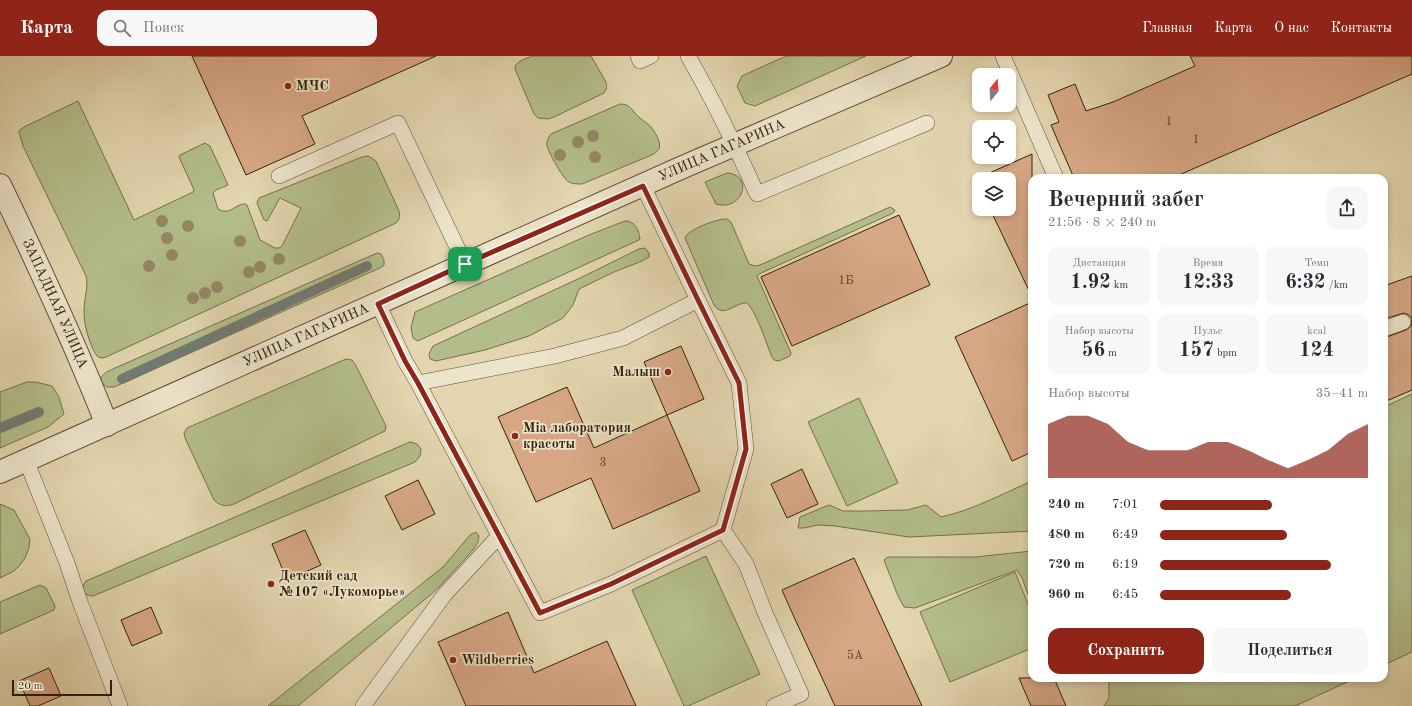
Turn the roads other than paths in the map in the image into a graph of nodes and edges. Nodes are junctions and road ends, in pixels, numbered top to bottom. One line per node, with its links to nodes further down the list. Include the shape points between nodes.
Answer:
1 (638, 56): 2 (lane, via 640,61)
2 (651, 56)
3 (688, 56): 7 (lane)
4 (941, 56): 7 (street, УЛИЦА ГАГАРИНА)
5 (1003, 56): 8 (lane)
6 (927, 123): 7 (lane, via 757,194)
7 (735, 145): 11 (street, УЛИЦА ГАГАРИНА)
8 (1054, 174)
9 (279, 176): 12 (lane, via 398,123)
10 (0, 185): 18 (street, ЗАПАДНАЯ УЛИЦА, via 32,251)
11 (643, 186): 12 (street, УЛИЦА ГАГАРИНА); 13 (lane)
12 (465, 264): 14 (street, УЛИЦА ГАГАРИНА)
13 (698, 300): 17 (lane, via 623,338 555,356); 21 (lane, via 739,383 746,449)
14 (378, 304): 17 (lane); 18 (street, УЛИЦА ГАГАРИНА)
15 (1403, 322): 16 (lane)
16 (1388, 328)
17 (418, 383): 22 (lane)
18 (107, 425): 19 (street, УЛИЦА ГАГАРИНА)
19 (26, 460): 20 (street, УЛИЦА ГАГАРИНА); 23 (lane)
20 (0, 472)
21 (723, 530): 22 (lane, via 611,584 540,613); 25 (lane, via 746,564 801,694)
22 (499, 536): 24 (lane, via 446,594)
23 (120, 706)
24 (363, 706)
25 (774, 706)

